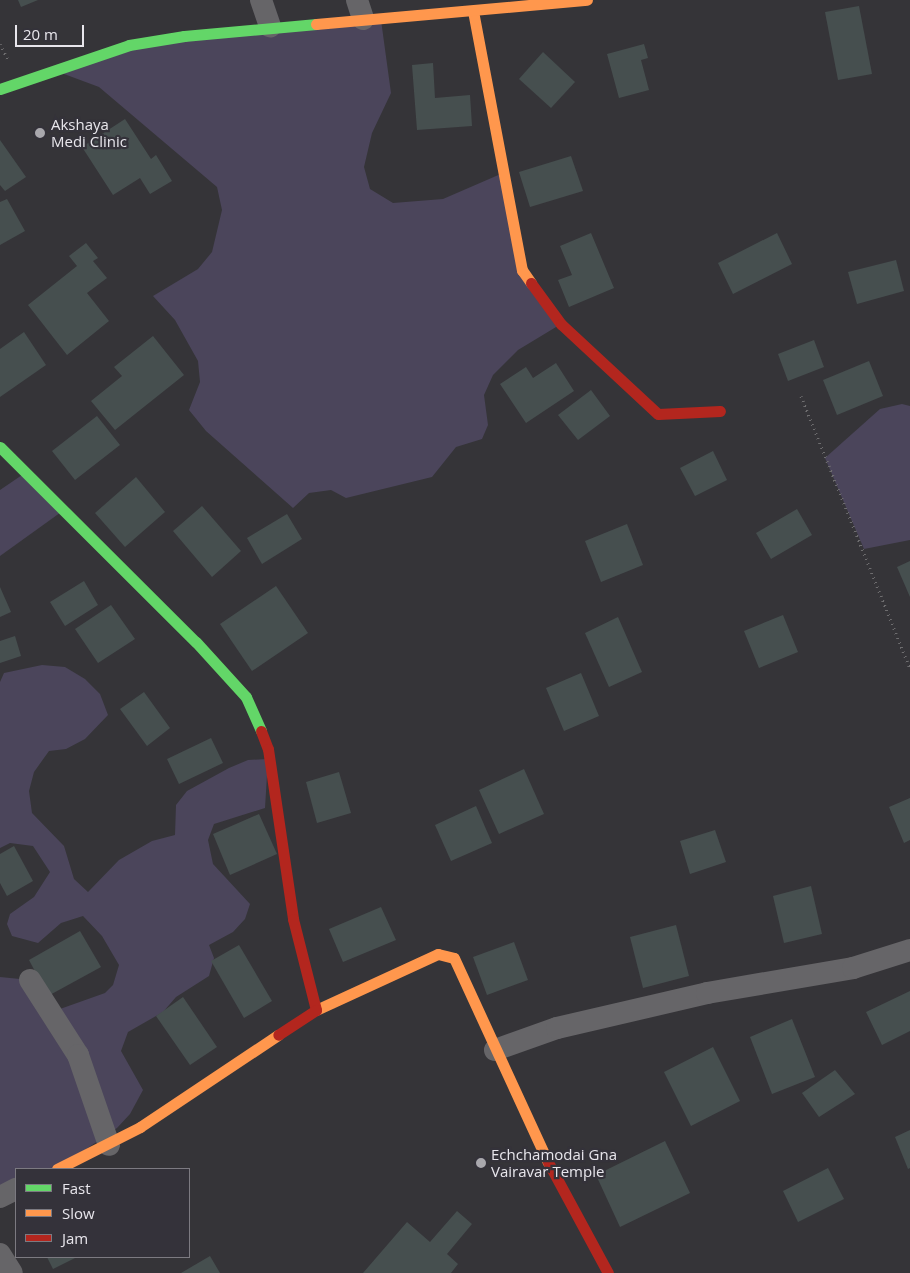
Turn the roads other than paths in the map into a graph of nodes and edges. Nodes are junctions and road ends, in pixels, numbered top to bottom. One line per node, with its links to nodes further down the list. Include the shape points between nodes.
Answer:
1 (262, 0): 5 (street)
2 (587, 0): 4 (street)
3 (360, 10): 4 (street); 5 (street)
4 (473, 11): 7 (street, via 522,270 561,324 658,414)
5 (270, 26): 6 (street, via 129,45)
6 (0, 89)
7 (720, 411)
8 (0, 447): 11 (street, via 189,635 246,697 268,748 293,919)
9 (910, 950): 12 (street, via 853,968 707,993 558,1028)
10 (30, 980): 13 (street, via 78,1055)
11 (316, 1010): 12 (street, via 438,954 454,958); 13 (street)
12 (496, 1050): 19 (street, via 582,1230)
13 (109, 1145): 14 (street)
14 (59, 1168)
15 (15, 1190): 16 (street)
16 (0, 1197)
17 (0, 1254): 18 (street)
18 (12, 1273)
19 (608, 1273)

